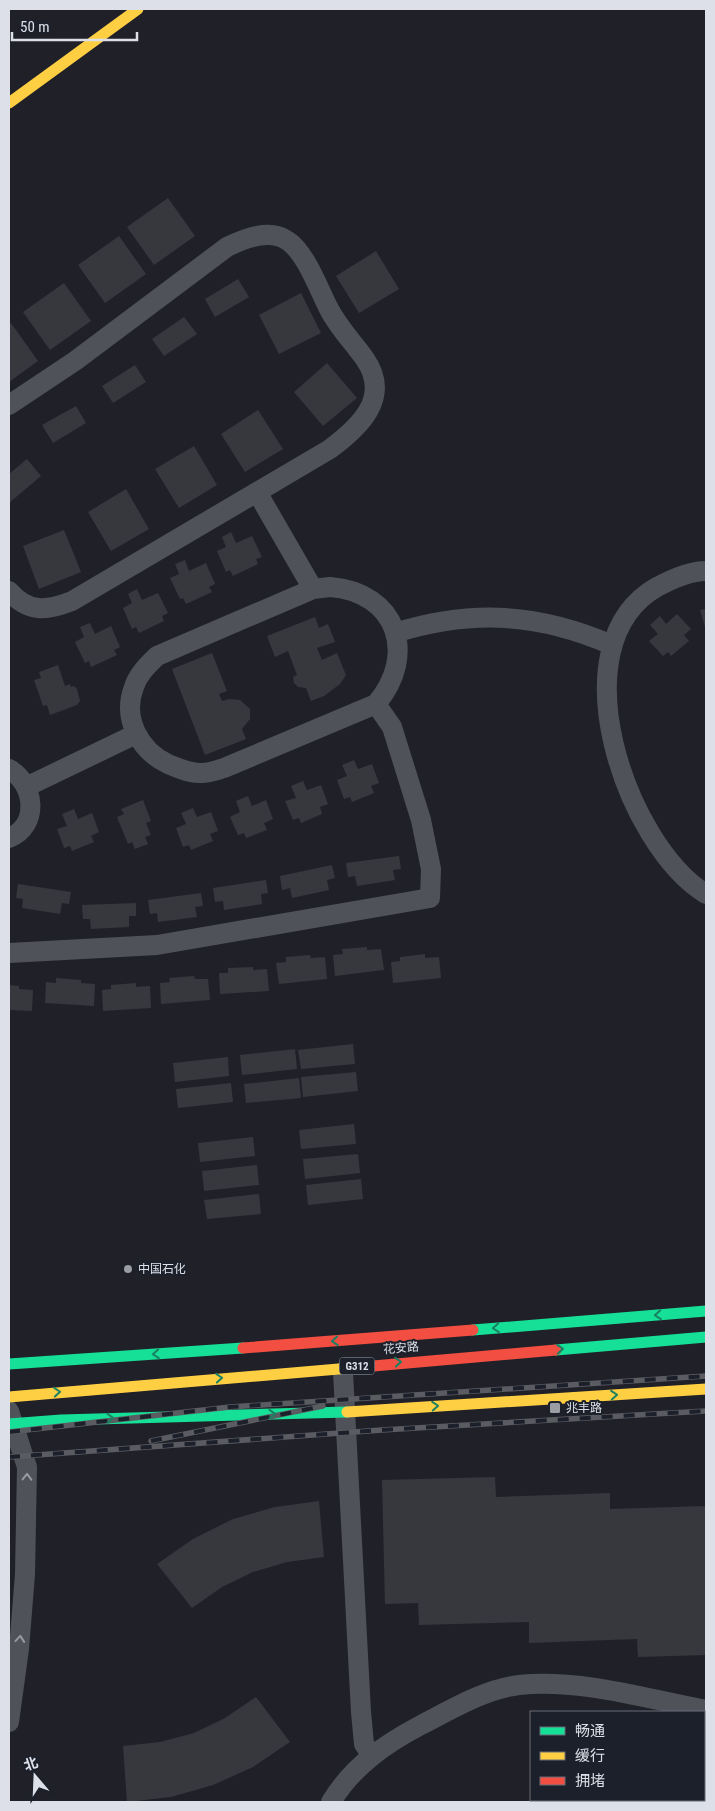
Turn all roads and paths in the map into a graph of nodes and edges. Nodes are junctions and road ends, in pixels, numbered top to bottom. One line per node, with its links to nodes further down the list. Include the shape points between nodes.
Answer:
1 (138, 9): 2 (main road)
2 (9, 103)
3 (9, 405): 4 (street, via 75,361 227,247 250,238 278,236 298,251 331,312 366,360 375,377 375,390 372,406 350,435)
4 (257, 492): 6 (street); 7 (street, via 72,601 39,610 26,606)
5 (706, 571): 9 (street, via 679,576 642,595 630,609)
6 (313, 590): 8 (street, via 330,587 360,593 377,602); 11 (street, via 157,656 143,669 134,686 130,704)
7 (9, 591)
8 (396, 633): 9 (street, via 470,616 510,617 566,628); 10 (street, via 395,674 388,691)
9 (612, 645): 15 (street, via 607,678 610,719 625,786 638,815 660,850 694,887)
10 (376, 704): 11 (street, via 224,768 201,774 180,770 160,760 145,748); 16 (street, via 392,727 421,820 431,870 430,898 157,945)
11 (136, 734): 13 (street)
12 (9, 769): 13 (street)
13 (28, 786): 14 (street, via 32,804 27,822)
14 (9, 838)
15 (706, 894)
16 (9, 953)
17 (706, 1311): 19 (main road, 花安路 / G312, one-way to 19)
18 (706, 1337): 22 (main road, 花安路 / G312, one-way to 18)
19 (9, 1364)
20 (343, 1372): 23 (street)
21 (706, 1389): 23 (main road, one-way to 21)
22 (9, 1397)
23 (345, 1412): 24 (main road, one-way to 23); 27 (street, via 361,1712 364,1744)
24 (10, 1420): 26 (street, one-way to 24, via 19,1649 28,1467)
25 (706, 1710): 27 (street, via 602,1690 519,1685 485,1694 403,1734)
26 (9, 1722)
27 (371, 1755): 28 (street)
28 (331, 1802)

